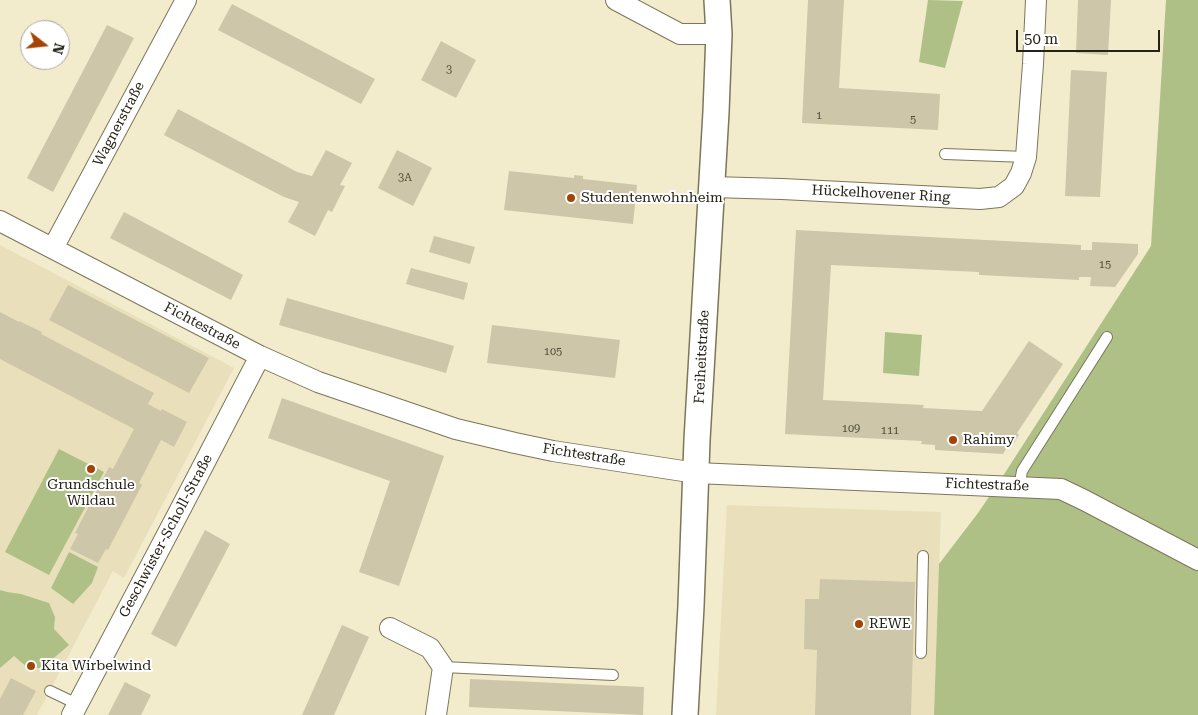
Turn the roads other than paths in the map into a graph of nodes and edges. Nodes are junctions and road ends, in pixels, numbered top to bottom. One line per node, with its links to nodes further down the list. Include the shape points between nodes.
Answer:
1 (186, 0): 10 (street, Wagnerstraße)
2 (616, 0): 5 (street, via 680,34)
3 (718, 0): 5 (street, Freiheitstraße)
4 (1036, 0): 7 (street, Hückelhovener Ring)
5 (718, 34): 8 (street, Freiheitstraße)
6 (944, 154): 7 (lane)
7 (1026, 157): 8 (street, Hückelhovener Ring, via 1014,186 999,197 980,199)
8 (711, 187): 13 (street, Freiheitstraße)
9 (0, 221): 10 (street, Fichtestraße)
10 (53, 248): 12 (street, Fichtestraße)
11 (1107, 337): 14 (lane, via 1022,471)
12 (260, 356): 13 (street, Fichtestraße, via 318,382 456,429 553,451); 22 (street, Geschwister-Scholl-Straße)
13 (696, 473): 14 (street, Fichtestraße); 24 (street, Freiheitstraße)
14 (1020, 487): 16 (street, Fichtestraße, via 1057,488 1070,492)
15 (923, 556): 18 (lane)
16 (1198, 560)
17 (390, 628): 19 (street, via 430,648)
18 (921, 653)
19 (443, 666): 20 (lane); 23 (street)
20 (612, 674)
21 (50, 691): 22 (lane)
22 (74, 710)
23 (436, 715)
24 (685, 715)

